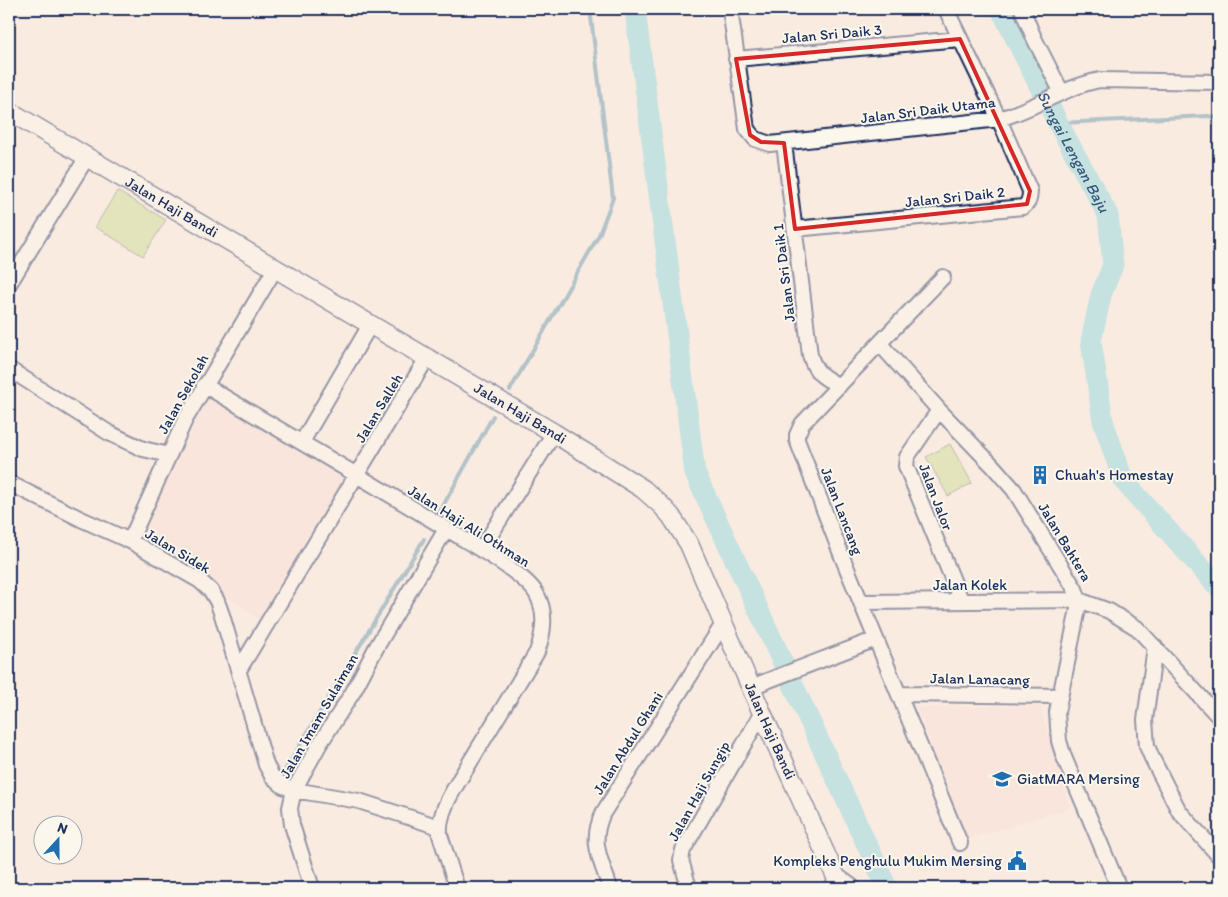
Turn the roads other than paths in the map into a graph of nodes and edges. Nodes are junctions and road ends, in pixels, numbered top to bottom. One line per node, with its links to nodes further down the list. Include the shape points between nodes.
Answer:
1 (730, 9): 5 (street)
2 (946, 9): 4 (street)
3 (1022, 9): 7 (street)
4 (960, 39): 5 (street, Jalan Sri Daik 3); 9 (street)
5 (736, 59): 10 (street, Jalan Sri Daik Utama, via 744,119 750,135 770,144)
6 (1219, 82): 7 (street, Jalan Sri Daik Utama, via 1100,80)
7 (1058, 94): 9 (street, Jalan Sri Daik Utama)
8 (9, 111): 11 (street, Jalan Haji Bandi)
9 (999, 119): 10 (street, Jalan Sri Daik Utama); 12 (street, Jalan Sri Daik 2, via 1030,191 1030,198 1023,207)
10 (784, 143): 12 (street, Jalan Sri Daik 1)
11 (87, 157): 13 (street, Jalan Haji Bandi); 14 (street)
12 (795, 229): 22 (street, Jalan Sri Daik 1, via 810,355 818,373)
13 (275, 269): 17 (street, Jalan Haji Bandi); 21 (street, Jalan Sekolah)
14 (12, 270): 16 (street)
15 (943, 277): 18 (street, Jalan Lancang)
16 (9, 284)
17 (370, 325): 19 (street, Jalan Haji Bandi); 25 (street)
18 (880, 344): 22 (street, Jalan Lancang); 23 (street, Jalan Bahtera)
19 (427, 358): 24 (street, Jalan Haji Bandi); 27 (street, Jalan Salleh)
20 (9, 369): 26 (street, via 109,433 144,449)
21 (204, 385): 25 (street, Jalan Haji Ali Othman); 26 (street, Jalan Sekolah)
22 (839, 386): 34 (street, Jalan Lancang, via 802,424 797,440)
23 (939, 410): 32 (street, Jalan Jalor, via 907,457 906,466); 33 (street, Jalan Bahtera, via 1014,490)
24 (554, 433): 31 (street); 35 (street, Jalan Haji Bandi, via 643,489 671,516 689,544)
25 (302, 442): 27 (street, Jalan Haji Ali Othman)
26 (169, 455): 30 (street, Jalan Sekolah)
27 (358, 475): 29 (street, Jalan Haji Ali Othman); 38 (street, Jalan Salleh)
28 (9, 483): 30 (street, Jalan Sidek)
29 (446, 529): 31 (street, Jalan Haji Ali Othman); 44 (street, Jalan Imam Sulaiman)
30 (130, 541): 38 (street, Jalan Sidek, via 200,581 211,591)
31 (481, 550): 45 (street, Jalan Haji Ali Othman, via 524,578 536,593 544,624 529,667 450,796)
32 (960, 600): 33 (street, Jalan Kolek); 34 (street, Jalan Kolek)
33 (1079, 600): 37 (street, via 1129,622); 41 (street, Jalan Bahtera)
34 (862, 602): 36 (street, Jalan Lancang)
35 (723, 624): 39 (street, Jalan Haji Bandi); 51 (street, Jalan Abdul Ghani, via 597,827 595,842)
36 (876, 639): 39 (street); 40 (street, Jalan Lancang)
37 (1155, 647): 43 (street); 47 (street, via 1145,720 1148,746 1179,811)
38 (239, 670): 44 (street, Jalan Sidek, via 266,765 282,786)
39 (751, 687): 42 (street, Jalan Haji Bandi)
40 (900, 694): 41 (street, Jalan Lanacang); 46 (street, Jalan Lancang)
41 (1060, 696): 53 (street, Jalan Bahtera, via 1057,727 1064,757)
42 (762, 713): 48 (street, Jalan Haji Bandi); 52 (street, Jalan Haji Sungip, via 683,850 681,860)
43 (1219, 717)
44 (294, 790): 45 (street, Jalan Imam Sulaiman, via 358,801); 49 (street, via 290,808 292,825)
45 (440, 827): 50 (street)
46 (960, 843)
47 (1219, 856)
48 (841, 886)
49 (312, 888)
50 (457, 888)
51 (610, 888)
52 (689, 888)
53 (1119, 888)

